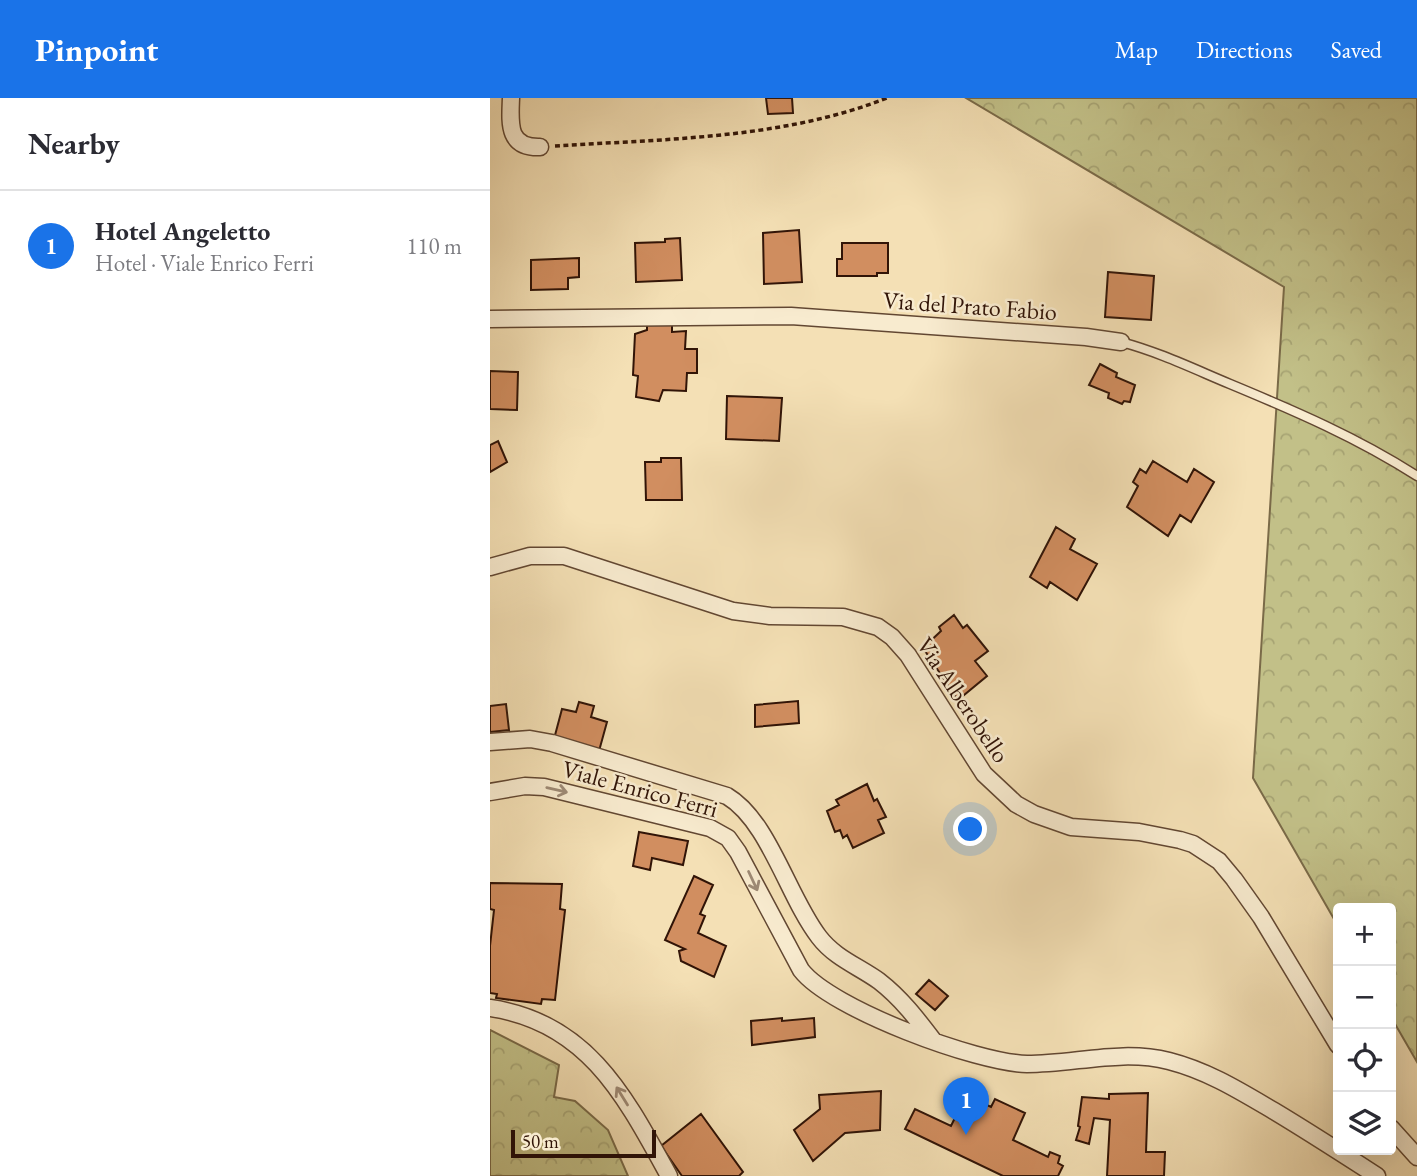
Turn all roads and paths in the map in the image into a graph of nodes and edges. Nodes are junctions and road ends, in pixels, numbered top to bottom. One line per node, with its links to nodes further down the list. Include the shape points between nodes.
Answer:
1 (511, 98): 3 (street, via 513,135 521,144)
2 (887, 98): 3 (path, via 842,114 749,131)
3 (540, 147)
4 (490, 319): 5 (street, Via del Prato Fabio, via 791,316)
5 (1121, 342): 6 (lane, Via del Prato Fabio, via 1303,415 1361,442)
6 (1417, 476)
7 (490, 567): 11 (street, Via Alberobello, via 530,555 564,556 733,611 843,617 878,627 908,655 984,774 1016,804 1071,827 1139,832 1193,844 1219,861 1261,917)
8 (490, 742): 12 (street, via 530,739 551,743 738,803 753,819 821,940 897,997)
9 (490, 792): 12 (street, Viale Enrico Ferri, one-way to 12, via 544,787 703,825 722,834 738,852 796,962 814,984 869,1015)
10 (490, 1008): 15 (street, one-way to 10, via 620,1092 596,1063 542,1023)
11 (1333, 1037)
12 (933, 1040): 16 (street, Viale Enrico Ferri, via 1009,1063 1128,1055 1184,1065 1231,1085)
13 (1396, 1134): 14 (street)
14 (1417, 1157)
15 (668, 1176)
16 (1377, 1176)

